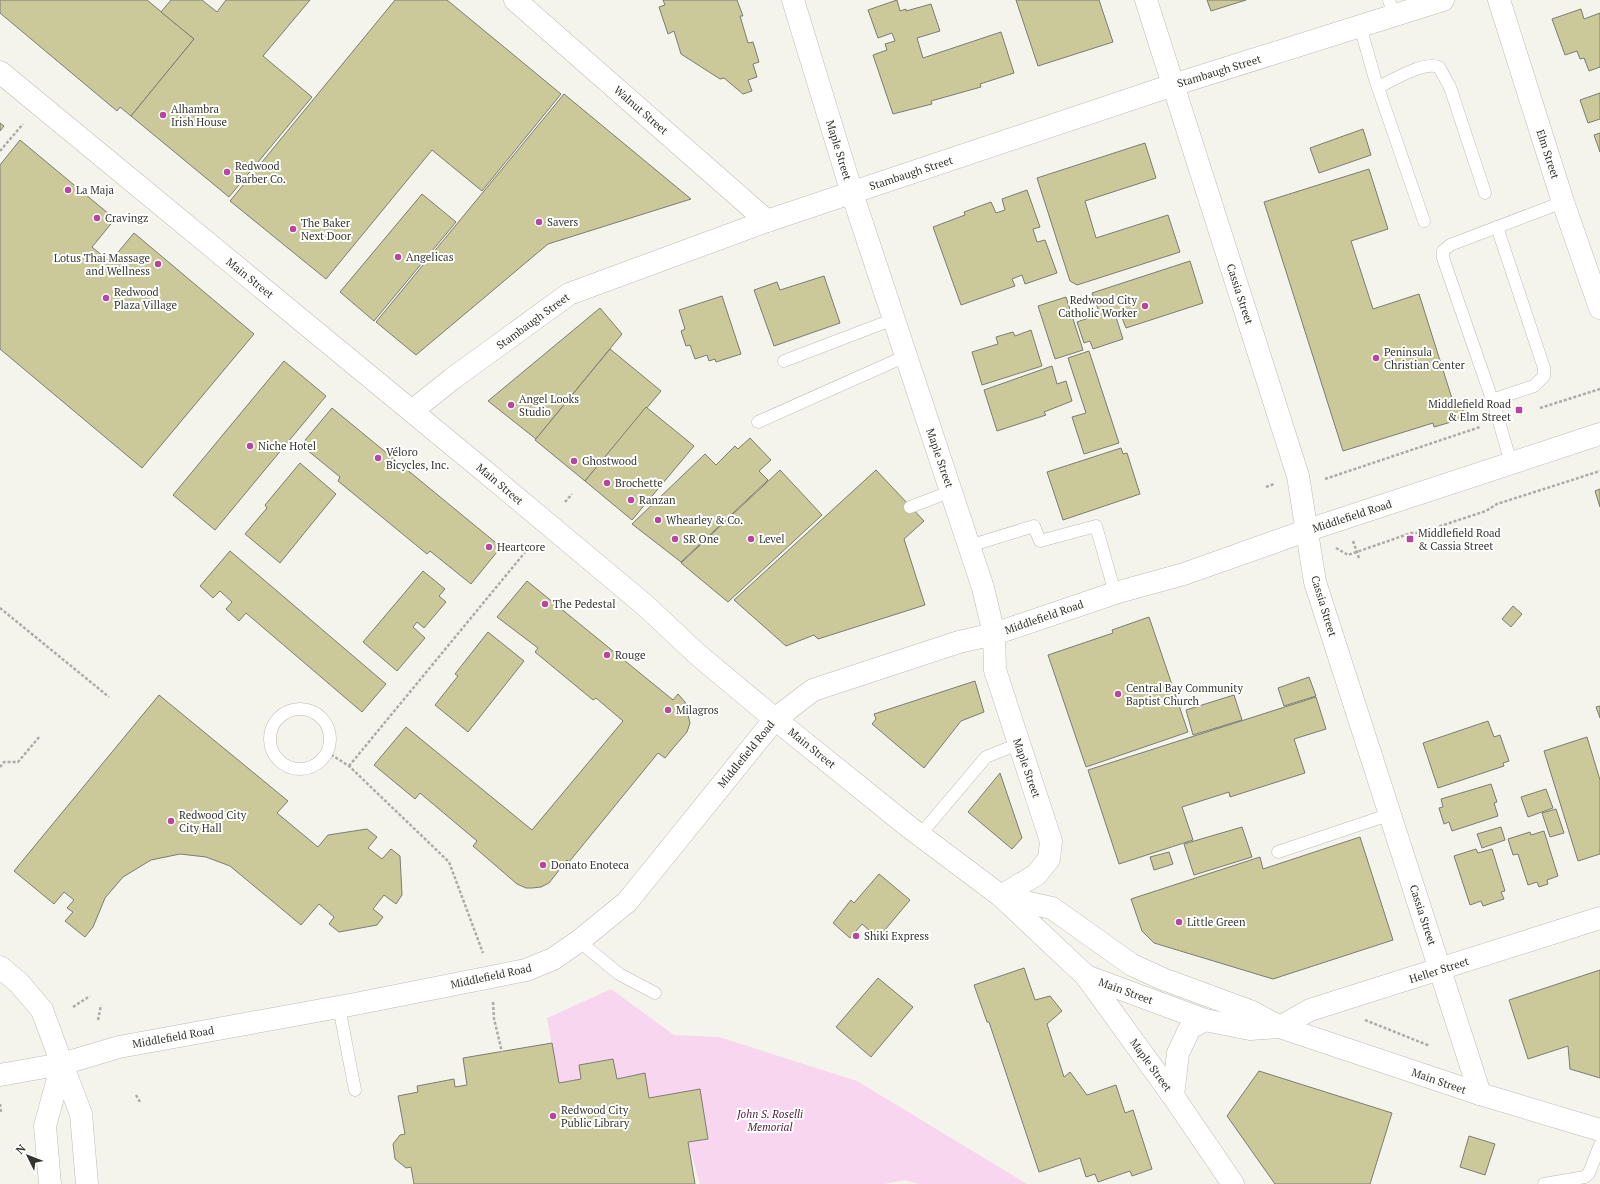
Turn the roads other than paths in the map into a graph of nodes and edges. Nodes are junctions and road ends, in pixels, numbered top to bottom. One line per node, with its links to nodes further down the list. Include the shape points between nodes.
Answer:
1 (515, 0): 14 (street, Walnut Street)
2 (792, 0): 11 (street, Maple Street)
3 (1146, 0): 9 (street, Cassia Street)
4 (1443, 0): 6 (street, Stambaugh Street)
5 (1499, 0): 13 (street, Elm Street)
6 (1392, 8): 7 (street, Stambaugh Street)
7 (1360, 26): 9 (street, Stambaugh Street); 10 (lane)
8 (0, 72): 22 (street, Main Street)
9 (1173, 85): 11 (street, Stambaugh Street); 28 (street, Cassia Street, via 1298,476)
10 (1378, 87): 12 (lane, via 1422,67 1432,64 1440,67 1450,87); 15 (lane)
11 (852, 193): 14 (street, Stambaugh Street); 18 (street, Maple Street)
12 (1485, 193)
13 (1563, 202): 16 (lane); 17 (street, Elm Street)
14 (767, 221): 22 (street, Stambaugh Street, via 569,294)
15 (1424, 221)
16 (1497, 227): 21 (lane, via 1544,368 1544,376 1534,386); 21 (lane, via 1450,245 1443,251 1443,258)
17 (1600, 308)
18 (894, 320): 19 (street, Maple Street); 20 (lane)
19 (906, 356): 23 (lane); 26 (street, Maple Street)
20 (784, 361)
21 (1492, 400): 25 (lane)
22 (412, 411): 32 (street, Main Street, via 640,601 697,654)
23 (758, 422)
24 (1600, 434): 25 (street, Middlefield Road)
25 (1512, 463): 28 (street, Middlefield Road)
26 (952, 491): 27 (lane); 29 (street, Maple Street)
27 (910, 507)
28 (1308, 530): 30 (street, Middlefield Road, via 1184,574); 35 (street, Cassia Street, via 1315,582)
29 (969, 546): 30 (lane, via 1034,526 1040,541 1096,526); 31 (street, Maple Street)
30 (1115, 593): 31 (street, Middlefield Road)
31 (994, 634): 32 (street, Middlefield Road, via 959,642 813,690); 33 (street, Maple Street, via 995,670)
32 (775, 719): 36 (street, Main Street); 40 (street, Middlefield Road, via 627,902)
33 (1018, 744): 36 (lane, via 986,757); 38 (street, Maple Street, via 1051,841 1049,859 1036,875)
34 (327, 752): 34 (lane, via 330,742 326,723 311,711 301,708 291,710 275,720 269,740 271,750 284,765 293,769 304,769 313,766)
35 (1391, 814): 37 (lane); 42 (street, Cassia Street)
36 (920, 835): 38 (street, Main Street)
37 (1278, 852)
38 (1001, 896): 43 (street, Main Street); 47 (street, Main Street, via 1052,908 1132,965 1250,1011)
39 (1600, 918): 42 (street, Heller Street)
40 (579, 941): 44 (lane, via 619,974); 45 (street, Middlefield Road, via 553,959 526,970)
41 (0, 967): 48 (street, via 19,983 42,1010)
42 (1440, 970): 47 (street, Heller Street, via 1310,1010); 51 (street, Cassia Street)
43 (1086, 976): 46 (street, Main Street); 52 (street, Maple Street)
44 (655, 993)
45 (339, 1007): 48 (street, Middlefield Road, via 119,1047); 50 (lane)
46 (1205, 1020): 47 (street, Main Street, via 1250,1029); 52 (street, Maple Street, via 1190,1028 1178,1053)
47 (1280, 1027): 51 (street, Main Street)
48 (62, 1064): 49 (street, Middlefield Road); 55 (street, via 45,1126); 56 (street, via 81,1114)
49 (0, 1075)
50 (355, 1090)
51 (1480, 1094): 53 (street, Main Street)
52 (1173, 1096): 57 (street, Maple Street)
53 (1600, 1130)
54 (1600, 1145): 58 (lane, via 1585,1177)
55 (50, 1184)
56 (88, 1184)
57 (1233, 1184)
58 (1544, 1184)

